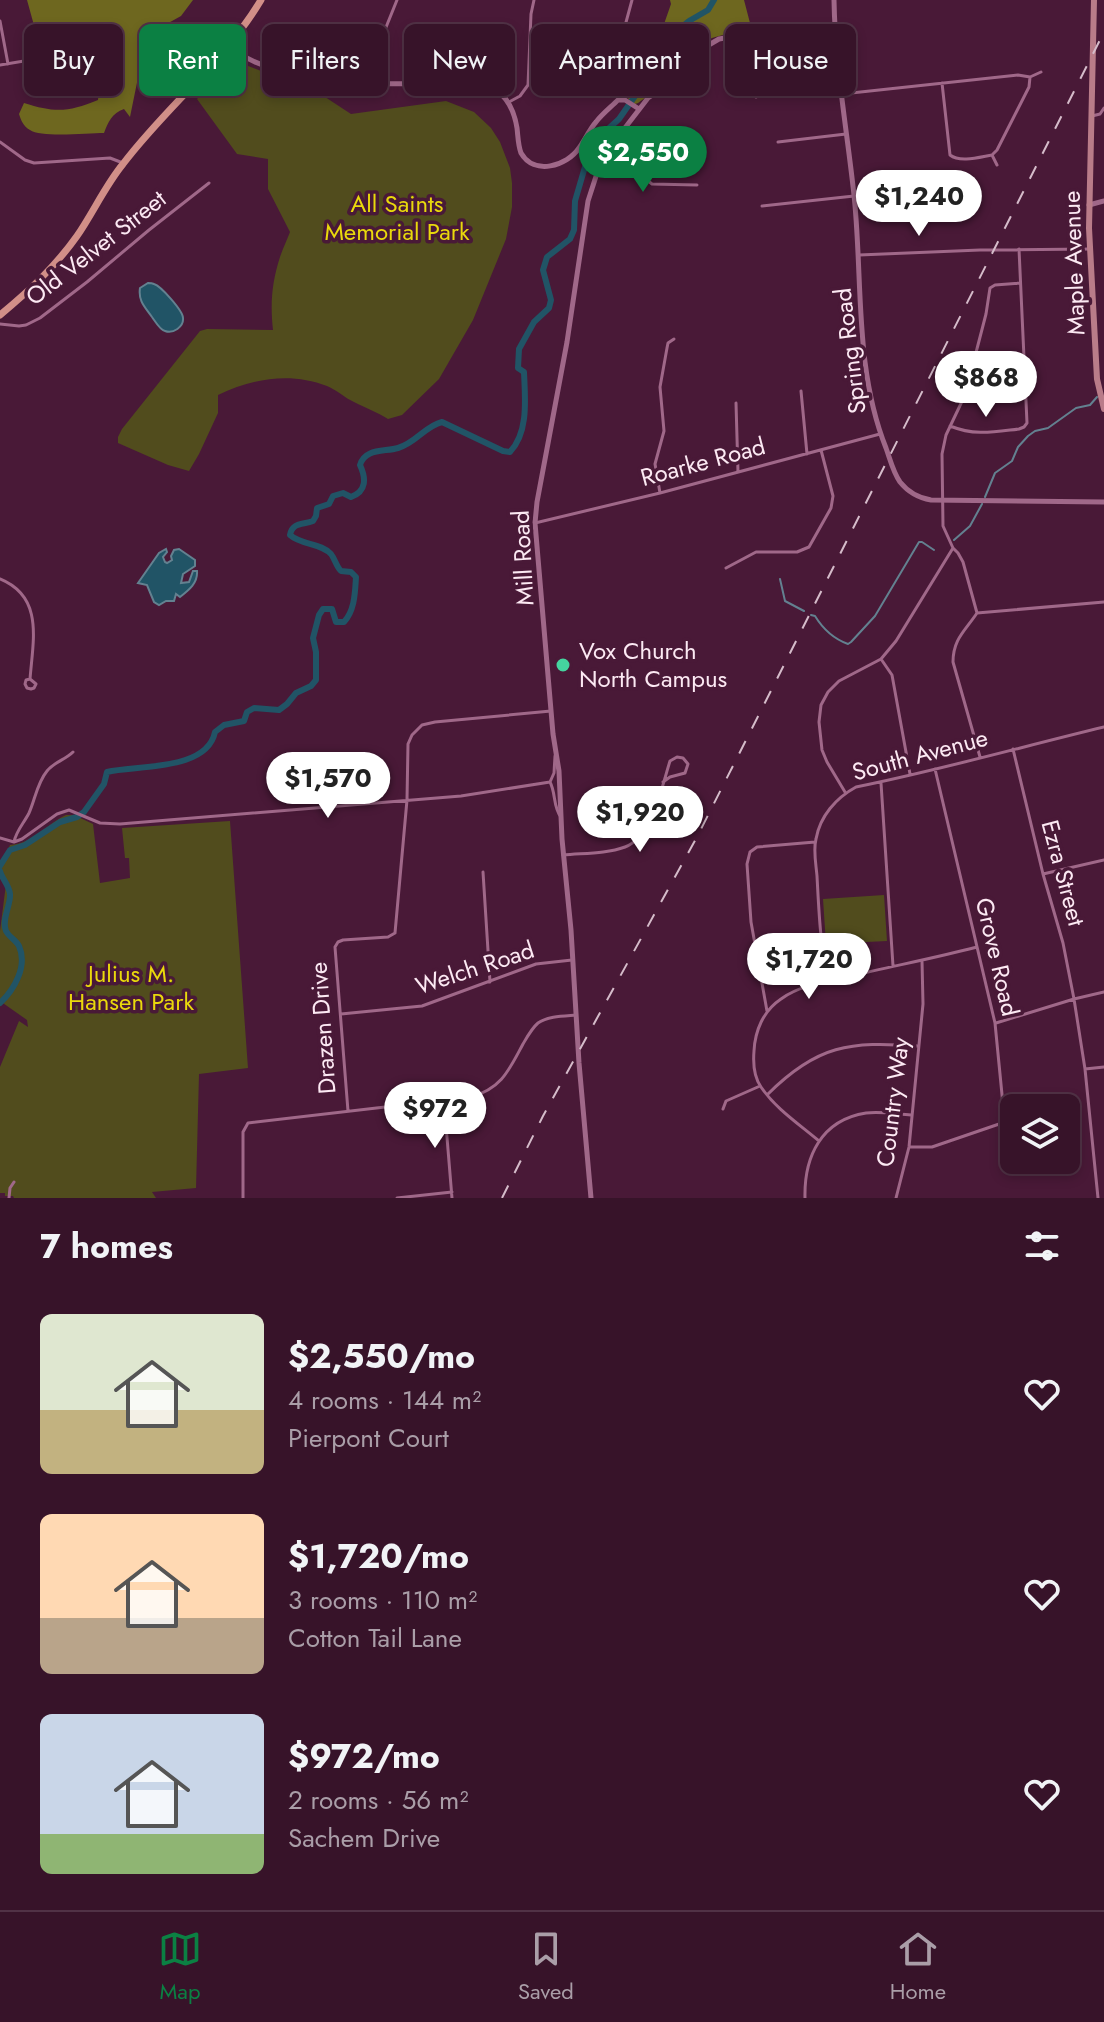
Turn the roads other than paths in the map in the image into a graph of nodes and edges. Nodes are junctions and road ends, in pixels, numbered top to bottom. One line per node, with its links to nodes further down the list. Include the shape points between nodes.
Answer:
1 (261, 0): 8 (main road)
2 (397, 0): 10 (street)
3 (534, 0): 24 (street, via 528,85)
4 (632, 0): 23 (street, via 615,63)
5 (834, 0): 9 (street, Spring Road)
6 (1094, 0): 27 (main road, Maple Avenue)
7 (0, 21): 14 (street)
8 (246, 24)
9 (835, 24)
10 (388, 25)
11 (725, 38): 25 (street, Mill Road, via 707,46 674,81)
12 (52, 60): 12 (street, via 65,56 71,69 58,74)
13 (24, 61): 14 (street)
14 (8, 64): 15 (street)
15 (0, 65)
16 (1041, 72): 17 (street)
17 (1030, 77): 19 (street); 32 (street)
18 (388, 83): 24 (street, via 475,82 492,87)
19 (942, 83): 20 (street); 32 (street, via 950,155)
20 (856, 92)
21 (184, 96): 33 (main road)
22 (842, 96): 28 (street, Spring Road)
23 (620, 99): 24 (street, via 598,119 572,157 551,166 536,165 522,155); 25 (street)
24 (509, 102)
25 (633, 106): 31 (street, Mill Road)
26 (1104, 108): 27 (street)
27 (1092, 116): 39 (main road, Maple Avenue)
28 (846, 134): 30 (street); 37 (street, Spring Road)
29 (0, 142): 33 (street, via 34,163 110,158)
30 (778, 142)
31 (611, 146): 36 (street, via 652,184); 59 (street, Mill Road, via 588,201)
32 (992, 155): 34 (street)
33 (123, 163): 45 (main road, via 63,255)
34 (997, 165)
35 (209, 183): 46 (street, Old Velvet Street, via 40,318 19,326)
36 (697, 185)
37 (854, 196): 40 (street); 43 (street, Spring Road)
38 (1104, 201): 39 (street)
39 (1089, 205): 42 (main road, Maple Avenue)
40 (762, 206)
41 (1019, 249): 42 (street); 43 (street); 44 (street)
42 (1090, 249): 50 (main road, Maple Avenue, via 1097,379)
43 (859, 255): 52 (street, Spring Road, via 863,345)
44 (1020, 283): 51 (street, via 991,286 965,395); 51 (street, via 1026,426 976,433)
45 (0, 315)
46 (0, 324)
47 (674, 339): 56 (street, via 668,343 660,387 664,431 655,464)
48 (801, 391): 54 (street)
49 (736, 403): 55 (street)
50 (1104, 409)
51 (950, 426): 57 (street, via 943,446)
52 (880, 434): 53 (street, Roarke Road); 57 (street, Spring Road, via 898,478 910,492)
53 (821, 450): 54 (street, Roarke Road); 61 (street, via 833,496 809,547 756,552)
54 (807, 454): 55 (street, Roarke Road)
55 (738, 472): 56 (street, Roarke Road)
56 (660, 493): 59 (street, Roarke Road)
57 (942, 500): 58 (street, Spring Road); 60 (street, via 943,526)
58 (1104, 502)
59 (535, 523): 67 (street, Mill Road)
60 (953, 548): 64 (street, via 963,562); 65 (street)
61 (726, 568)
62 (0, 579): 66 (street, via 17,588 30,609)
63 (1104, 602): 64 (street)
64 (977, 613): 72 (street, via 956,640 953,662)
65 (881, 659): 74 (street, via 892,675); 78 (street, via 839,681 821,705 822,750)
66 (30, 679)
67 (551, 711): 71 (street, Mill Road); 79 (street, via 422,725 408,744)
68 (1104, 727): 69 (street, South Avenue)
69 (1013, 749): 72 (street, South Avenue); 87 (street, Ezra Street)
70 (73, 752): 82 (street, via 42,777)
71 (556, 752): 75 (street); 80 (street, Mill Road)
72 (981, 758): 73 (street, South Avenue)
73 (935, 769): 74 (street, South Avenue); 88 (street, Grove Road)
74 (910, 774): 77 (street, South Avenue)
75 (550, 782): 79 (street); 80 (street)
76 (663, 782): 76 (street, via 670,761 686,761 685,773); 84 (street, via 648,825 635,842 616,850)
77 (881, 782): 78 (street, South Avenue); 91 (street)
78 (845, 793): 83 (street, South Avenue, via 829,809)
79 (407, 800): 82 (street, via 120,824 100,823 69,810); 97 (street, Drazen Drive, via 395,933 338,942)
80 (561, 817): 84 (street, Mill Road)
81 (0, 838): 82 (street)
82 (14, 842)
83 (815, 842): 92 (street, South Avenue); 96 (street, via 763,845 750,852 751,922)
84 (563, 855): 89 (street, Mill Road)
85 (1104, 860): 87 (street)
86 (483, 872): 93 (street)
87 (1043, 874): 95 (street, Ezra Street)
88 (977, 947): 90 (street); 99 (street, Grove Road)
89 (572, 960): 93 (street, Welch Road, via 536,964); 98 (street, Mill Road)
90 (922, 961): 91 (street); 100 (street, Country Way)
91 (893, 966): 92 (street)
92 (829, 981): 96 (street, via 794,991)
93 (490, 982): 97 (street, Welch Road, via 422,1006)
94 (1104, 992): 95 (street)
95 (1074, 999): 99 (street); 102 (street, Ezra Street)
96 (767, 1011): 103 (street, via 755,1035 753,1058)
97 (341, 1014): 108 (street, Drazen Drive)
98 (576, 1015): 106 (street, via 538,1023 493,1088); 119 (street, Mill Road)
99 (995, 1023): 105 (street, Grove Road)
100 (917, 1046): 104 (street, via 878,1043 840,1048 798,1067); 109 (street, Country Way)
101 (1104, 1067): 102 (street)
102 (1085, 1069): 122 (street, Ezra Street)
103 (760, 1086): 104 (street); 107 (street, via 726,1101)
104 (768, 1094): 111 (street)
105 (1002, 1094)
106 (444, 1101): 108 (street); 114 (street)
107 (723, 1109)
108 (348, 1111): 116 (street, via 246,1124)
109 (911, 1115): 111 (street, via 860,1114); 112 (street, Country Way)
110 (1000, 1124): 112 (street, via 932,1147)
111 (819, 1141): 120 (street, via 806,1171)
112 (909, 1147): 121 (street, Country Way)
113 (14, 1182): 115 (street)
114 (452, 1192): 117 (street); 118 (street)
115 (9, 1198)
116 (243, 1198)
117 (397, 1198)
118 (452, 1198)
119 (591, 1198)
120 (805, 1198)
121 (896, 1198)
122 (1098, 1198)

